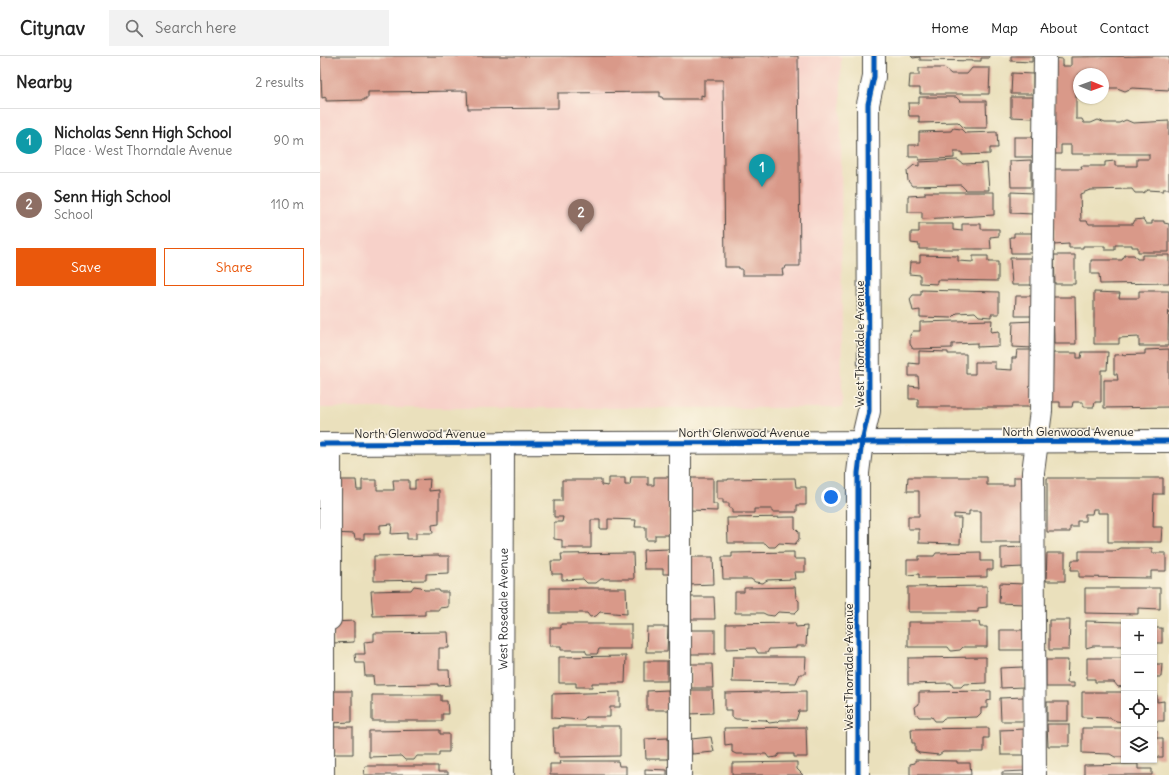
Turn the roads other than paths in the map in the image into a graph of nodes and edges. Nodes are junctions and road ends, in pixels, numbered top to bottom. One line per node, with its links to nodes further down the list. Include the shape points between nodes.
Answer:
1 (874, 56): 4 (street, West Thorndale Avenue, via 874,77 868,104 869,411)
2 (1045, 56): 5 (street, via 1041,411)
3 (1169, 440): 5 (street, North Glenwood Avenue)
4 (862, 441): 5 (street, North Glenwood Avenue); 6 (street, North Glenwood Avenue); 13 (street, West Thorndale Avenue, via 858,482)
5 (1037, 441): 14 (street, via 1032,472)
6 (680, 442): 7 (street, North Glenwood Avenue); 12 (street)
7 (503, 443): 8 (street, North Glenwood Avenue); 11 (street, West Rosedale Avenue)
8 (325, 444): 9 (street, via 330,619)
9 (322, 619): 10 (street)
10 (323, 775)
11 (502, 775)
12 (680, 775)
13 (858, 775)
14 (1034, 775)

